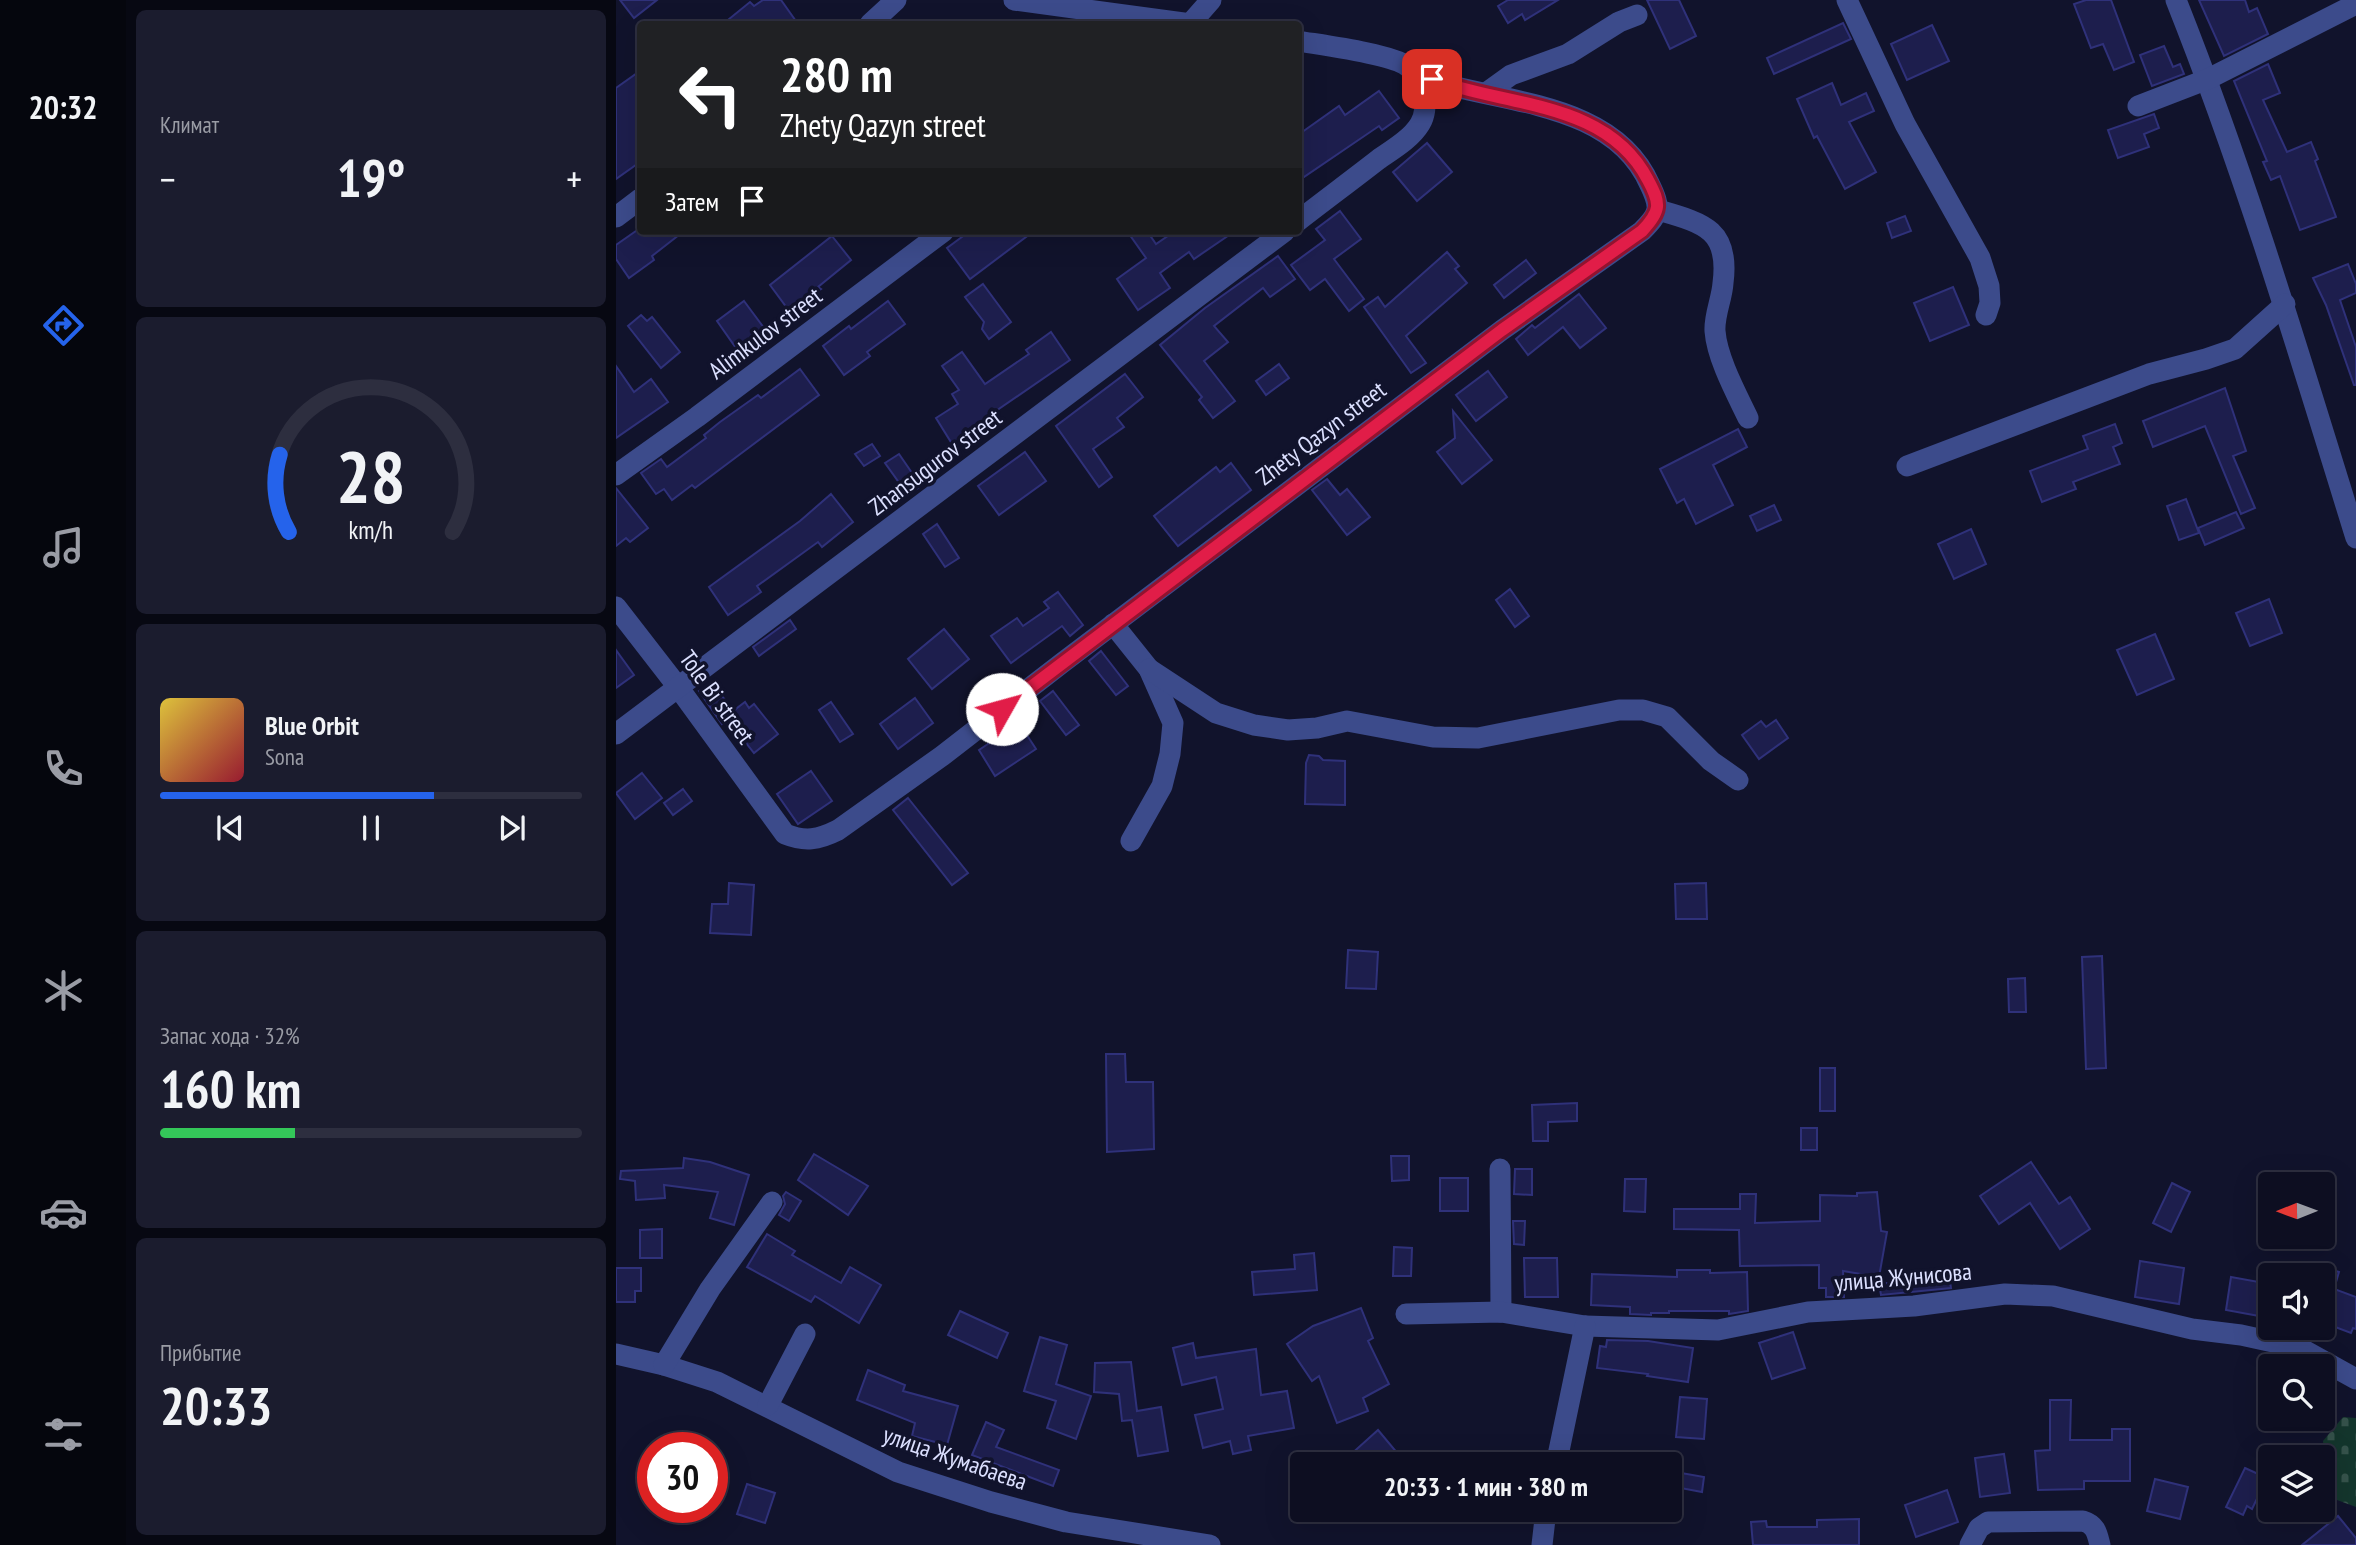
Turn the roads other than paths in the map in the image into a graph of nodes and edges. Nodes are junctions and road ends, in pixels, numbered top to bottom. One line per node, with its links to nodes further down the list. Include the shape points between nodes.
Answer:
1 (896, 0): 8 (street)
2 (1014, 0): 9 (street)
3 (1211, 0): 10 (street)
4 (1847, 0): 23 (street, via 1905,124 1980,258 1989,286)
5 (2176, 0): 13 (street)
6 (2356, 4): 13 (street)
7 (1637, 15): 14 (street, via 1568,54 1511,75)
8 (873, 21)
9 (1168, 21)
10 (1193, 21)
11 (1302, 42): 12 (street, via 1406,65)
12 (1416, 76): 14 (street); 19 (street, via 1425,105 1420,124)
13 (2208, 79): 15 (street); 22 (street)
14 (1486, 93): 17 (street, via 1598,127 1640,165)
15 (2138, 106)
16 (637, 201): 18 (street)
17 (1658, 210): 24 (street, via 1690,218 1707,228 1724,250 1717,345); 29 (street, Zhety Qazyn street, via 1642,231 1502,330)
18 (616, 218)
19 (1302, 218)
20 (939, 235): 26 (street, Alimkulov street)
21 (1280, 235): 31 (street, Zhansugurov street)
22 (2285, 304): 25 (street, via 2235,349 2149,374); 27 (street)
23 (1986, 315)
24 (1748, 418)
25 (1907, 466)
26 (616, 475)
27 (2356, 538)
28 (616, 607): 31 (street, Tole Bi street)
29 (1113, 624): 30 (street); 34 (street, Zhety Qazyn street, via 943,756 838,830 819,839 800,839 785,834)
30 (1149, 669): 33 (street, via 1216,713 1289,730 1347,721 1433,737 1478,738 1643,709 1667,717); 35 (street, via 1173,723 1170,754 1162,786)
31 (678, 687): 32 (street, Zhansugurov street); 34 (street, Tole Bi street)
32 (616, 734)
33 (1738, 780)
34 (774, 819)
35 (1131, 841)
36 (1500, 1169): 38 (street)
37 (772, 1202): 43 (street, via 710,1289)
38 (1501, 1312): 39 (street, улица Жунисова); 40 (street, улица Жунисова)
39 (1406, 1314)
40 (1585, 1326): 44 (street, улица Жунисова, via 1718,1331 1808,1312 1914,1306 2005,1294 2053,1296 2192,1329 2300,1348); 46 (street)
41 (805, 1334): 45 (street)
42 (616, 1354): 43 (street, улица Жумабаева)
43 (664, 1365): 45 (street, улица Жумабаева)
44 (2356, 1379)
45 (768, 1405): 48 (street, улица Жумабаева, via 898,1472 991,1502 1066,1522)
46 (1559, 1452)
47 (1545, 1522): 49 (street)
48 (1210, 1545)
49 (1542, 1545)
50 (1970, 1545): 51 (street, via 1988,1522 2083,1521 2097,1531)
51 (2100, 1545)

